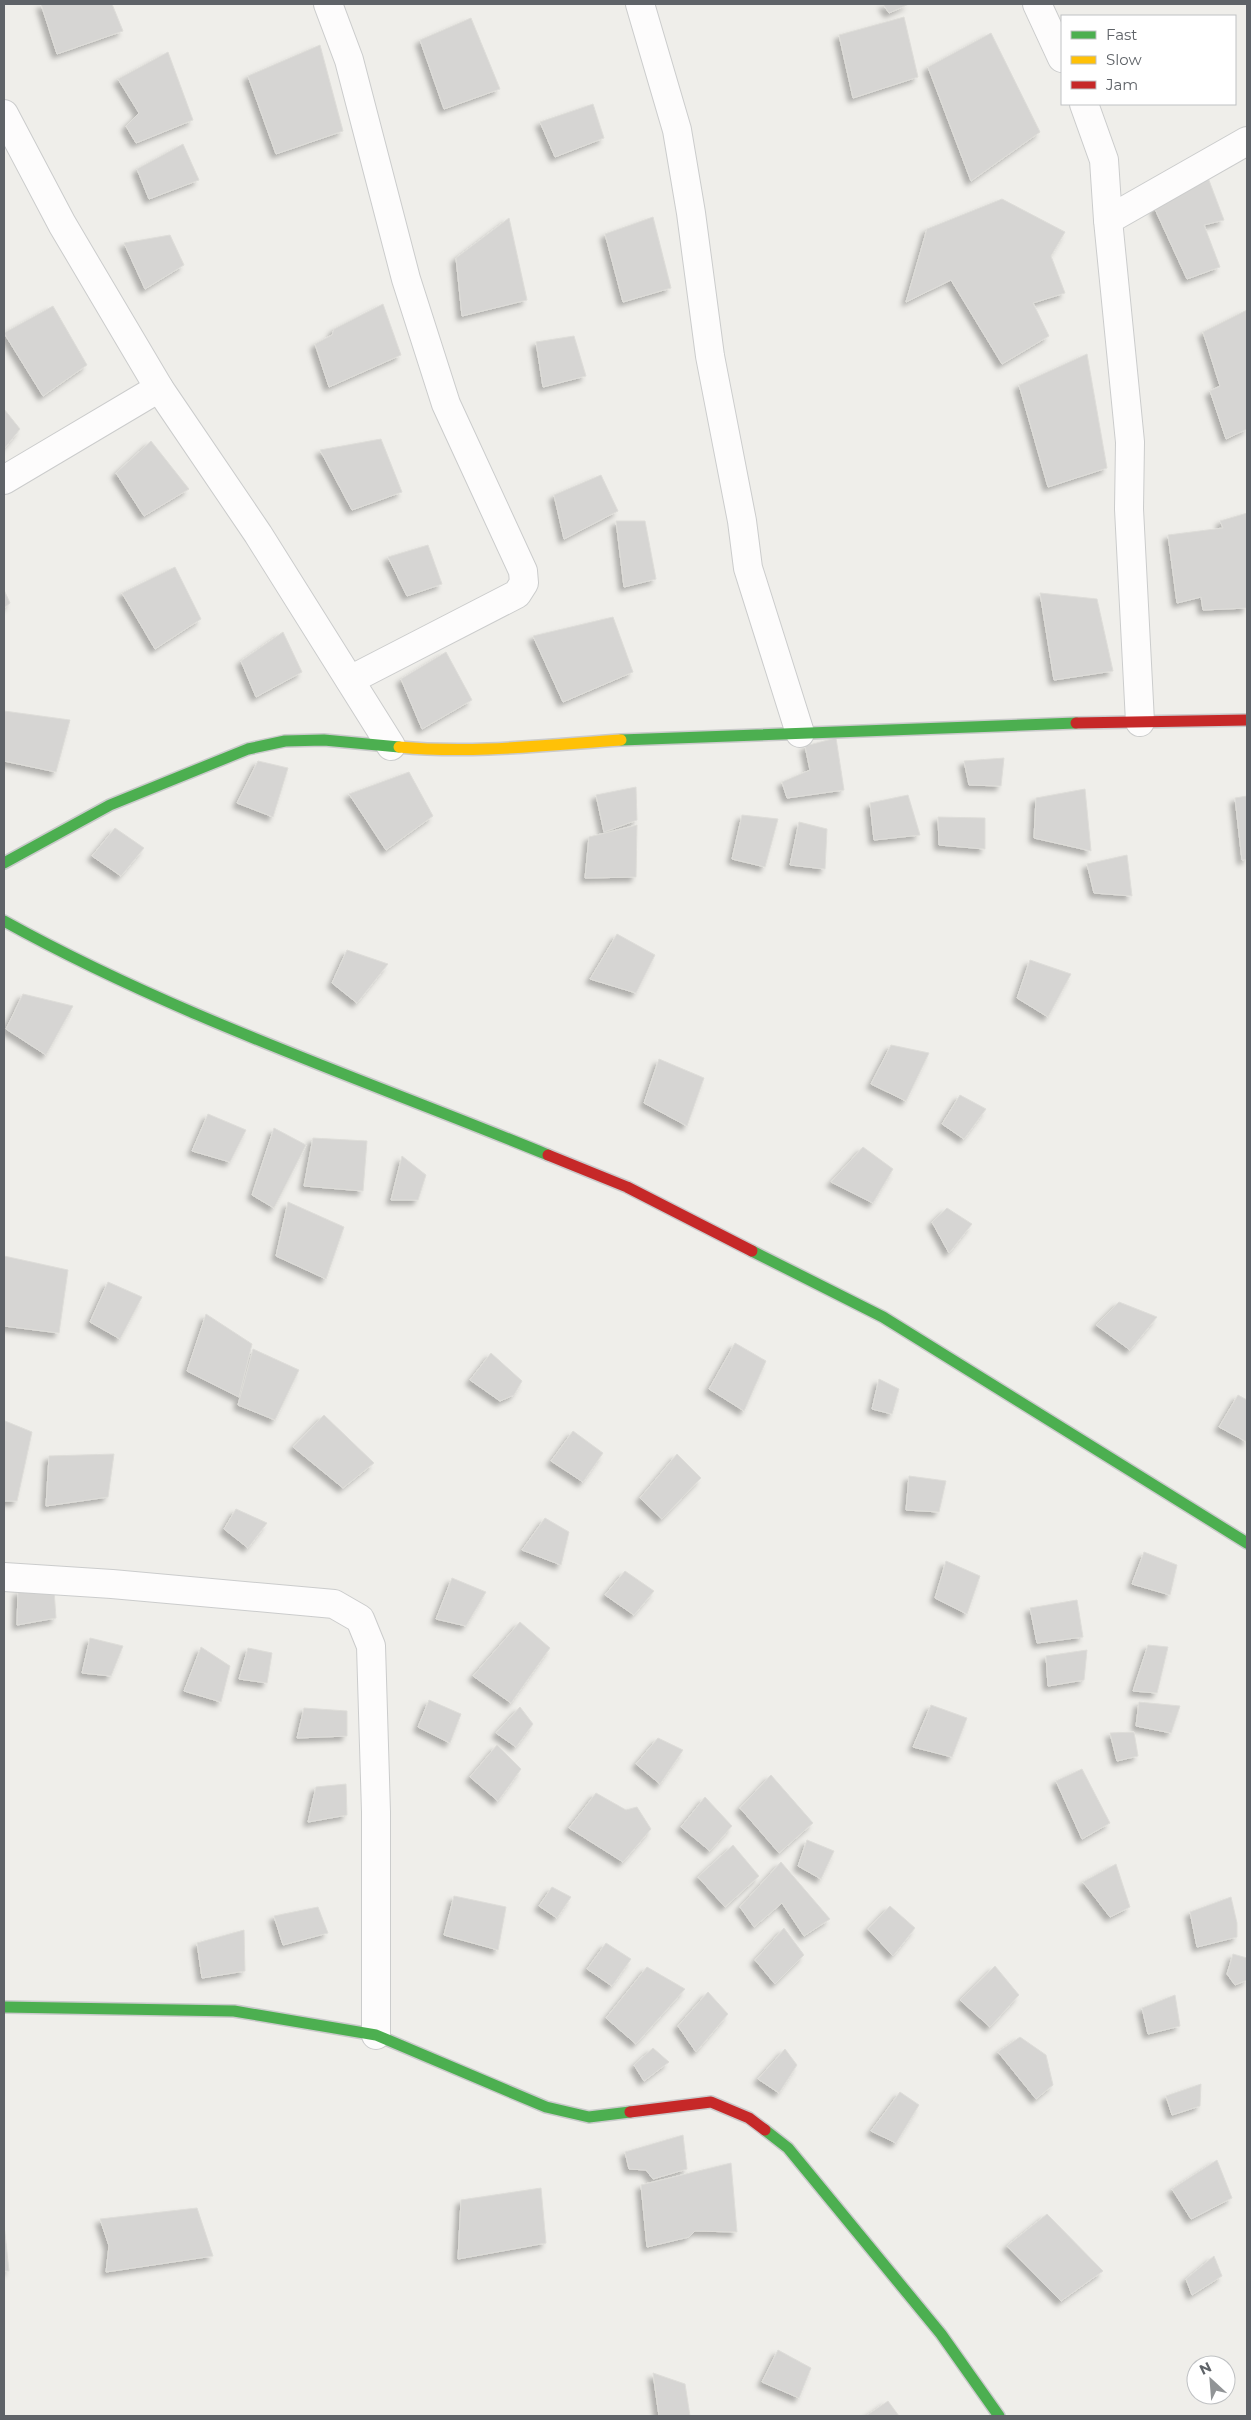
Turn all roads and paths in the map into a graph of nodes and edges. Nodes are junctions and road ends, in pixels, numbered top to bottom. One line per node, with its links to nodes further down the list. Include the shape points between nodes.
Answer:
1 (328, 4): 11 (street, via 349,60 406,279 446,404 523,571 524,583 517,594)
2 (640, 4): 14 (street, via 677,130 710,356 748,568)
3 (1037, 4): 4 (street)
4 (1061, 56)
5 (1084, 105): 8 (street, via 1104,160)
6 (4, 114): 9 (street, via 62,224)
7 (1247, 141): 8 (street)
8 (1108, 220): 13 (street, via 1130,442 1129,509)
9 (159, 388): 10 (street); 11 (street, via 258,534)
10 (4, 480)
11 (350, 680): 15 (street)
12 (1247, 720): 13 (street)
13 (1140, 722): 14 (street)
14 (800, 733): 15 (street, via 474,749)
15 (391, 746): 16 (street, via 324,740 285,741 248,749 110,805)
16 (4, 863)
17 (4, 921): 18 (street, via 58,951 232,1030 627,1187 883,1317)
18 (1247, 1543)
19 (4, 1577): 21 (street, via 334,1604 360,1619 371,1646 376,1812)
20 (4, 2007): 21 (street, via 234,2011)
21 (376, 2035): 22 (street, via 546,2107 589,2117 711,2102 749,2118 788,2148 940,2334)
22 (999, 2416)

